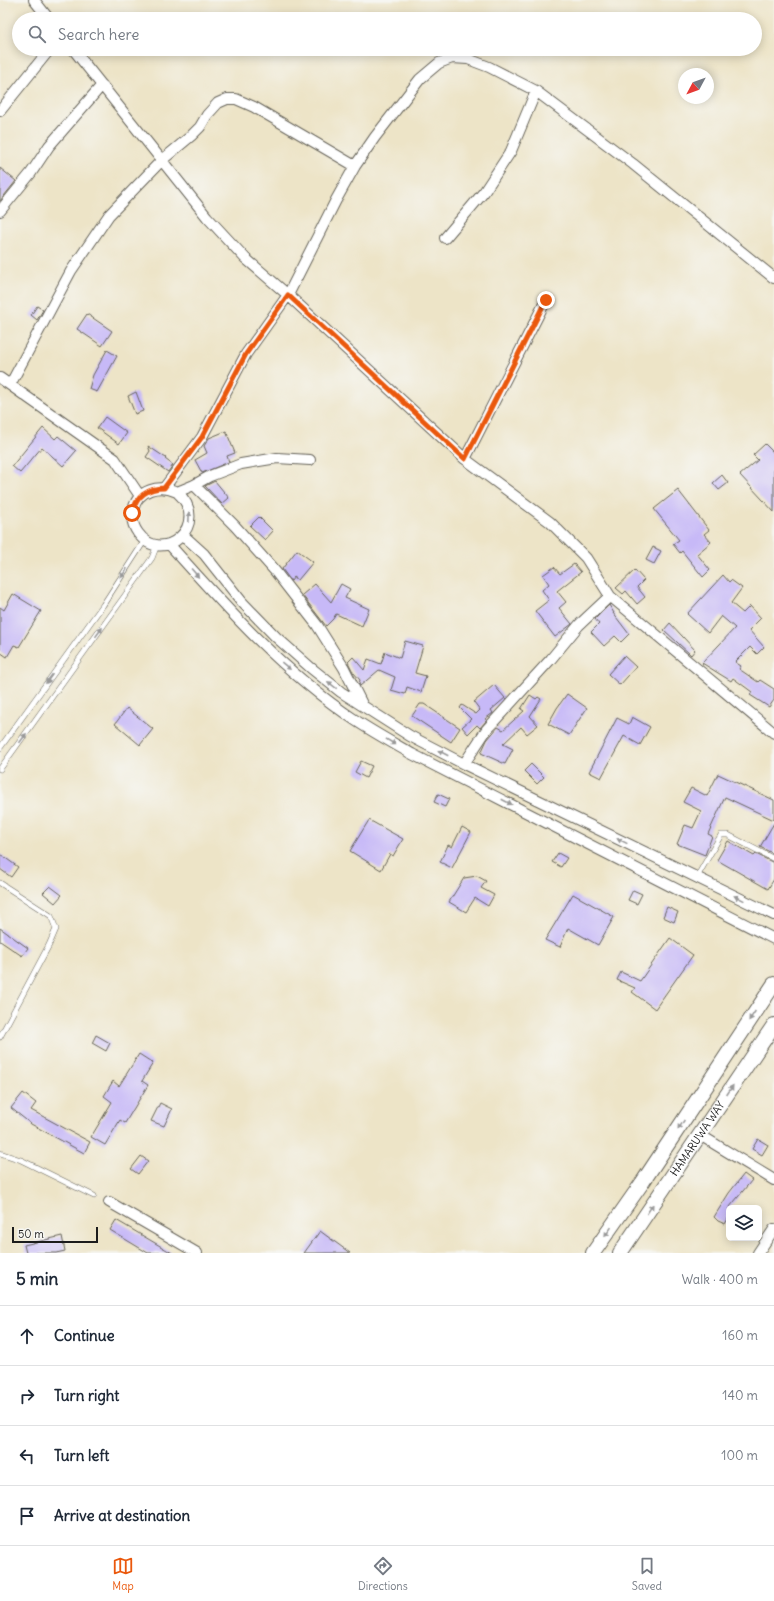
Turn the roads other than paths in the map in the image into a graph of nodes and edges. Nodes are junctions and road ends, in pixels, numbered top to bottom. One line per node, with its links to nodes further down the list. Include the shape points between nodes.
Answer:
1 (34, 0): 2 (street)
2 (43, 12)
3 (44, 56): 8 (street)
4 (79, 56): 6 (street)
5 (452, 58): 7 (street, via 489,67); 10 (street, via 439,63 420,79 374,137)
6 (102, 85): 9 (street); 11 (street, via 49,146)
7 (536, 91): 12 (street, via 511,151 484,192); 13 (street, via 633,164)
8 (0, 111)
9 (161, 161): 10 (street, via 200,127 218,103 236,99); 14 (street, via 206,217 245,258); 17 (street, via 109,215 71,270)
10 (355, 166): 14 (street)
11 (0, 211)
12 (445, 238)
13 (774, 278)
14 (288, 295): 18 (street); 21 (street, via 246,354 202,437)
15 (546, 300): 18 (street)
16 (0, 378): 17 (street)
17 (10, 385): 23 (street, via 115,459)
18 (465, 459): 28 (street, via 550,522 586,558)
19 (310, 460): 20 (street, via 277,458 241,464)
20 (194, 485): 22 (street); 29 (street, via 270,565 317,625 344,668)
21 (164, 488): 22 (street); 23 (street, via 151,489)
22 (177, 492): 24 (street, one-way to 22, via 190,516 186,502)
23 (140, 496): 25 (street, via 134,507 132,519 136,531)
24 (183, 535): 26 (street); 29 (street, one-way to 24, via 310,668 276,637 242,602 204,554)
25 (145, 540): 27 (street); 31 (lane, one-way to 31, via 103,605)
26 (169, 544): 27 (street); 38 (street, one-way to 38, via 218,600 272,655 354,720 412,754)
27 (157, 545): 33 (lane, one-way to 27, via 152,558)
28 (610, 596): 30 (street); 32 (street, via 579,625 487,730)
29 (363, 706): 32 (street, one-way to 29, via 410,736)
30 (774, 733)
31 (0, 748)
32 (464, 764): 35 (street, one-way to 32)
33 (0, 769)
34 (774, 859): 35 (lane, via 728,834 721,835)
35 (696, 877): 37 (street, one-way to 35)
36 (0, 883): 41 (lane, via 51,916 56,929 50,945)
37 (774, 915)
38 (774, 939)
39 (774, 984): 49 (main road, one-way to 49)
40 (774, 1025): 42 (main road, HAMARUWA WAY, one-way to 40)
41 (0, 1037)
42 (700, 1135): 44 (street); 50 (main road, HAMARUWA WAY, one-way to 42)
43 (0, 1153): 45 (lane, via 21,1160)
44 (774, 1180)
45 (94, 1196)
46 (109, 1202): 48 (street)
47 (774, 1229): 51 (street)
48 (194, 1252)
49 (593, 1253)
50 (620, 1253)
51 (758, 1253)

